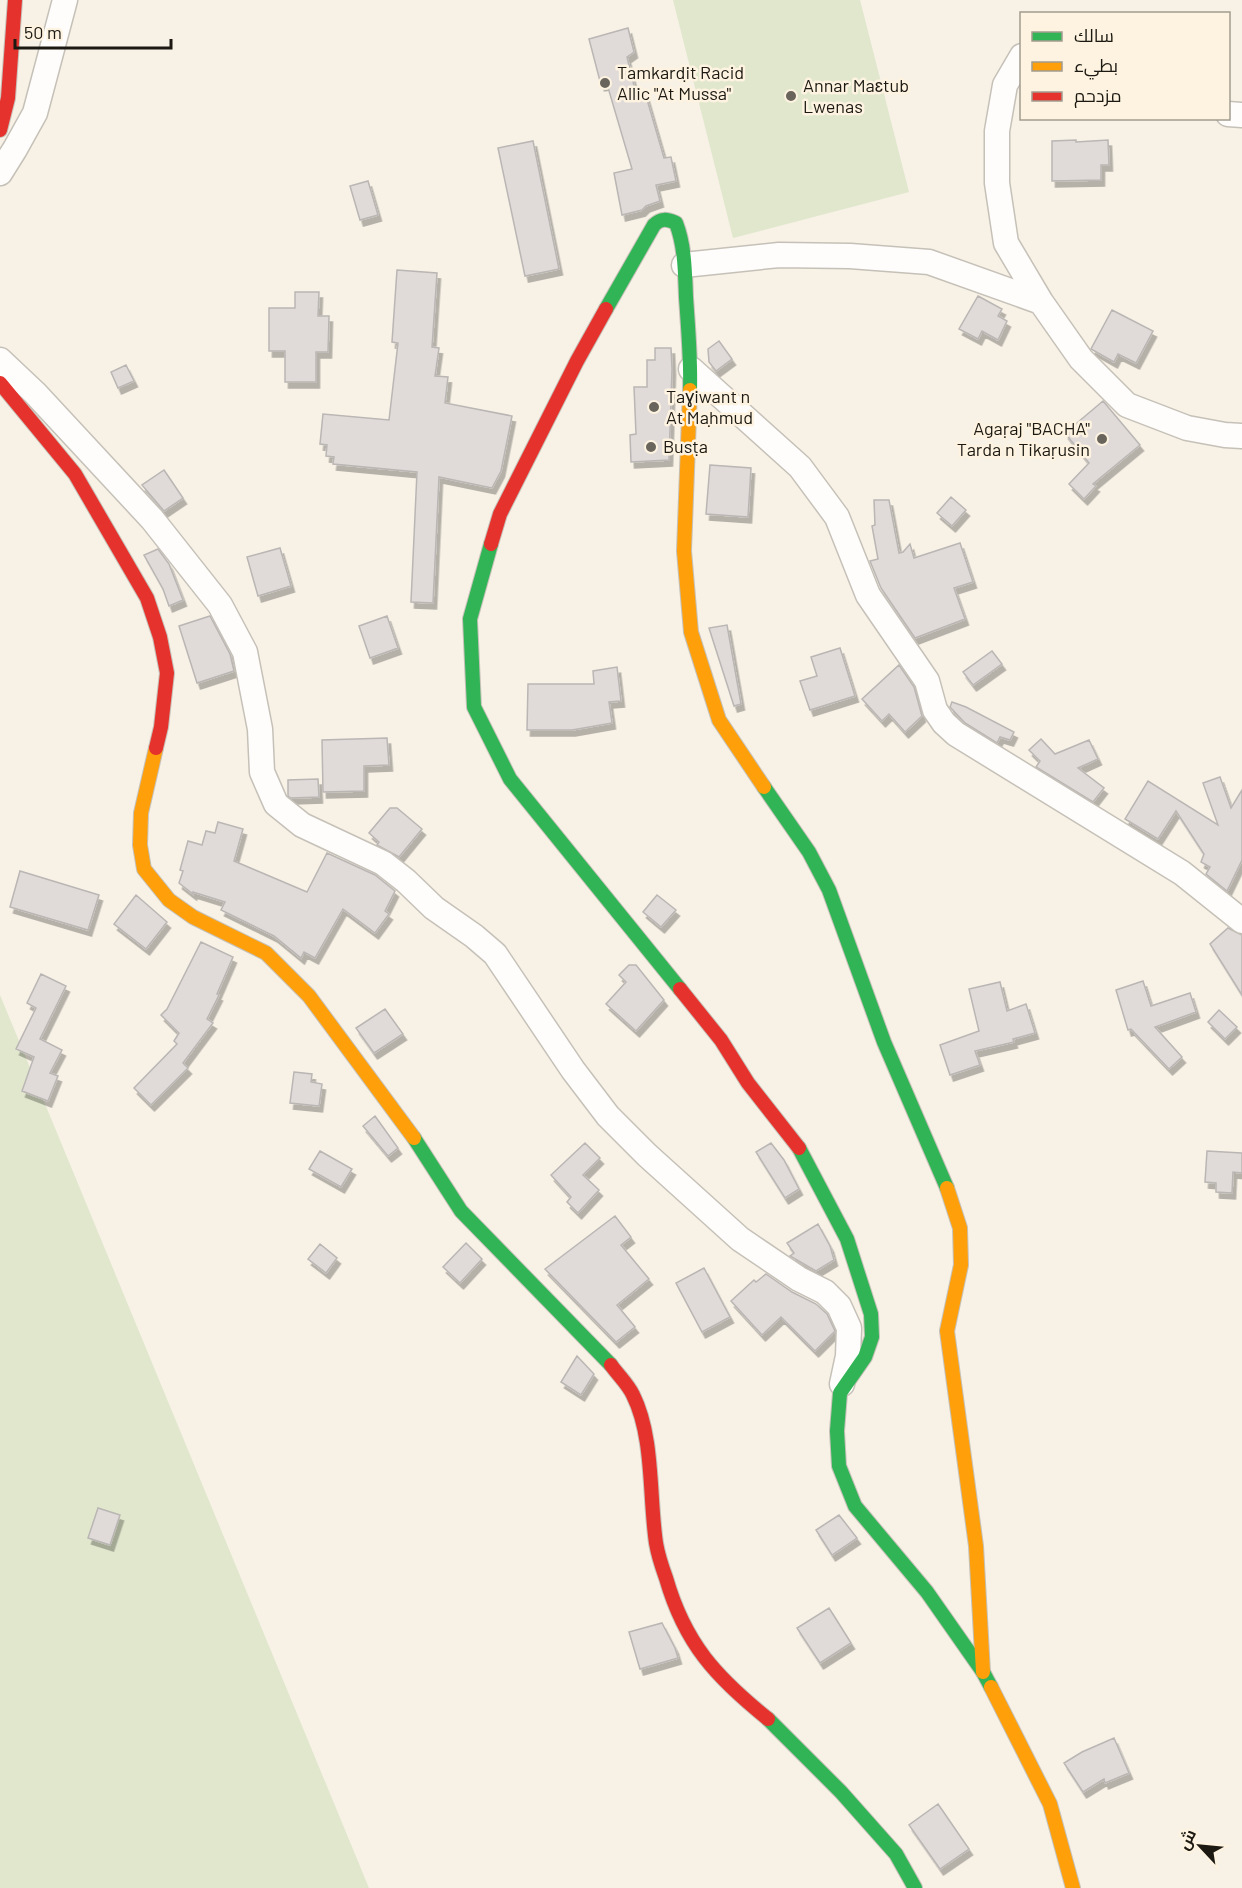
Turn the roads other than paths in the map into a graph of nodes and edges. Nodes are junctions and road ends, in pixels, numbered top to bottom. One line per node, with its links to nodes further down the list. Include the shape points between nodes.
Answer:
1 (15, 0): 4 (street, via 8,98)
2 (65, 0): 5 (street, via 35,113)
3 (1020, 59): 7 (street, via 1005,85 997,131 998,183 1006,243)
4 (0, 130)
5 (0, 173)
6 (684, 265): 7 (street, via 779,255 929,262); 9 (street); 13 (street, via 676,223 660,220 577,362 500,514 470,619 474,706 510,778 721,1041 806,1160 847,1239 871,1314 872,1337 865,1357)
7 (1041, 302): 11 (street, via 1081,359 1127,405 1187,428)
8 (0, 360): 13 (street, via 152,519 220,605 245,652 260,729 262,772 276,804 302,825 383,863 495,954 573,1070 608,1116 646,1155 740,1239 825,1292 839,1306 849,1328)
9 (691, 369): 12 (street, via 800,467 837,517 868,595 927,681 935,710 944,723 1182,873); 14 (street, via 684,551 691,632 703,674 719,720 809,852 829,890 884,1042 960,1228 962,1265 947,1331 975,1537)
10 (0, 383): 15 (street, via 75,474 147,598 160,637 167,673 141,813 144,868 169,900 193,918 266,952 309,996 419,1145 462,1211 615,1370 633,1394 645,1431 656,1545 685,1629 732,1690 772,1723 849,1800 896,1854)
11 (1242, 436)
12 (1242, 921)
13 (840, 1393): 14 (street, via 839,1466 855,1506 927,1592)
14 (983, 1672): 16 (street, via 1050,1804)
15 (915, 1888)
16 (1073, 1888)

